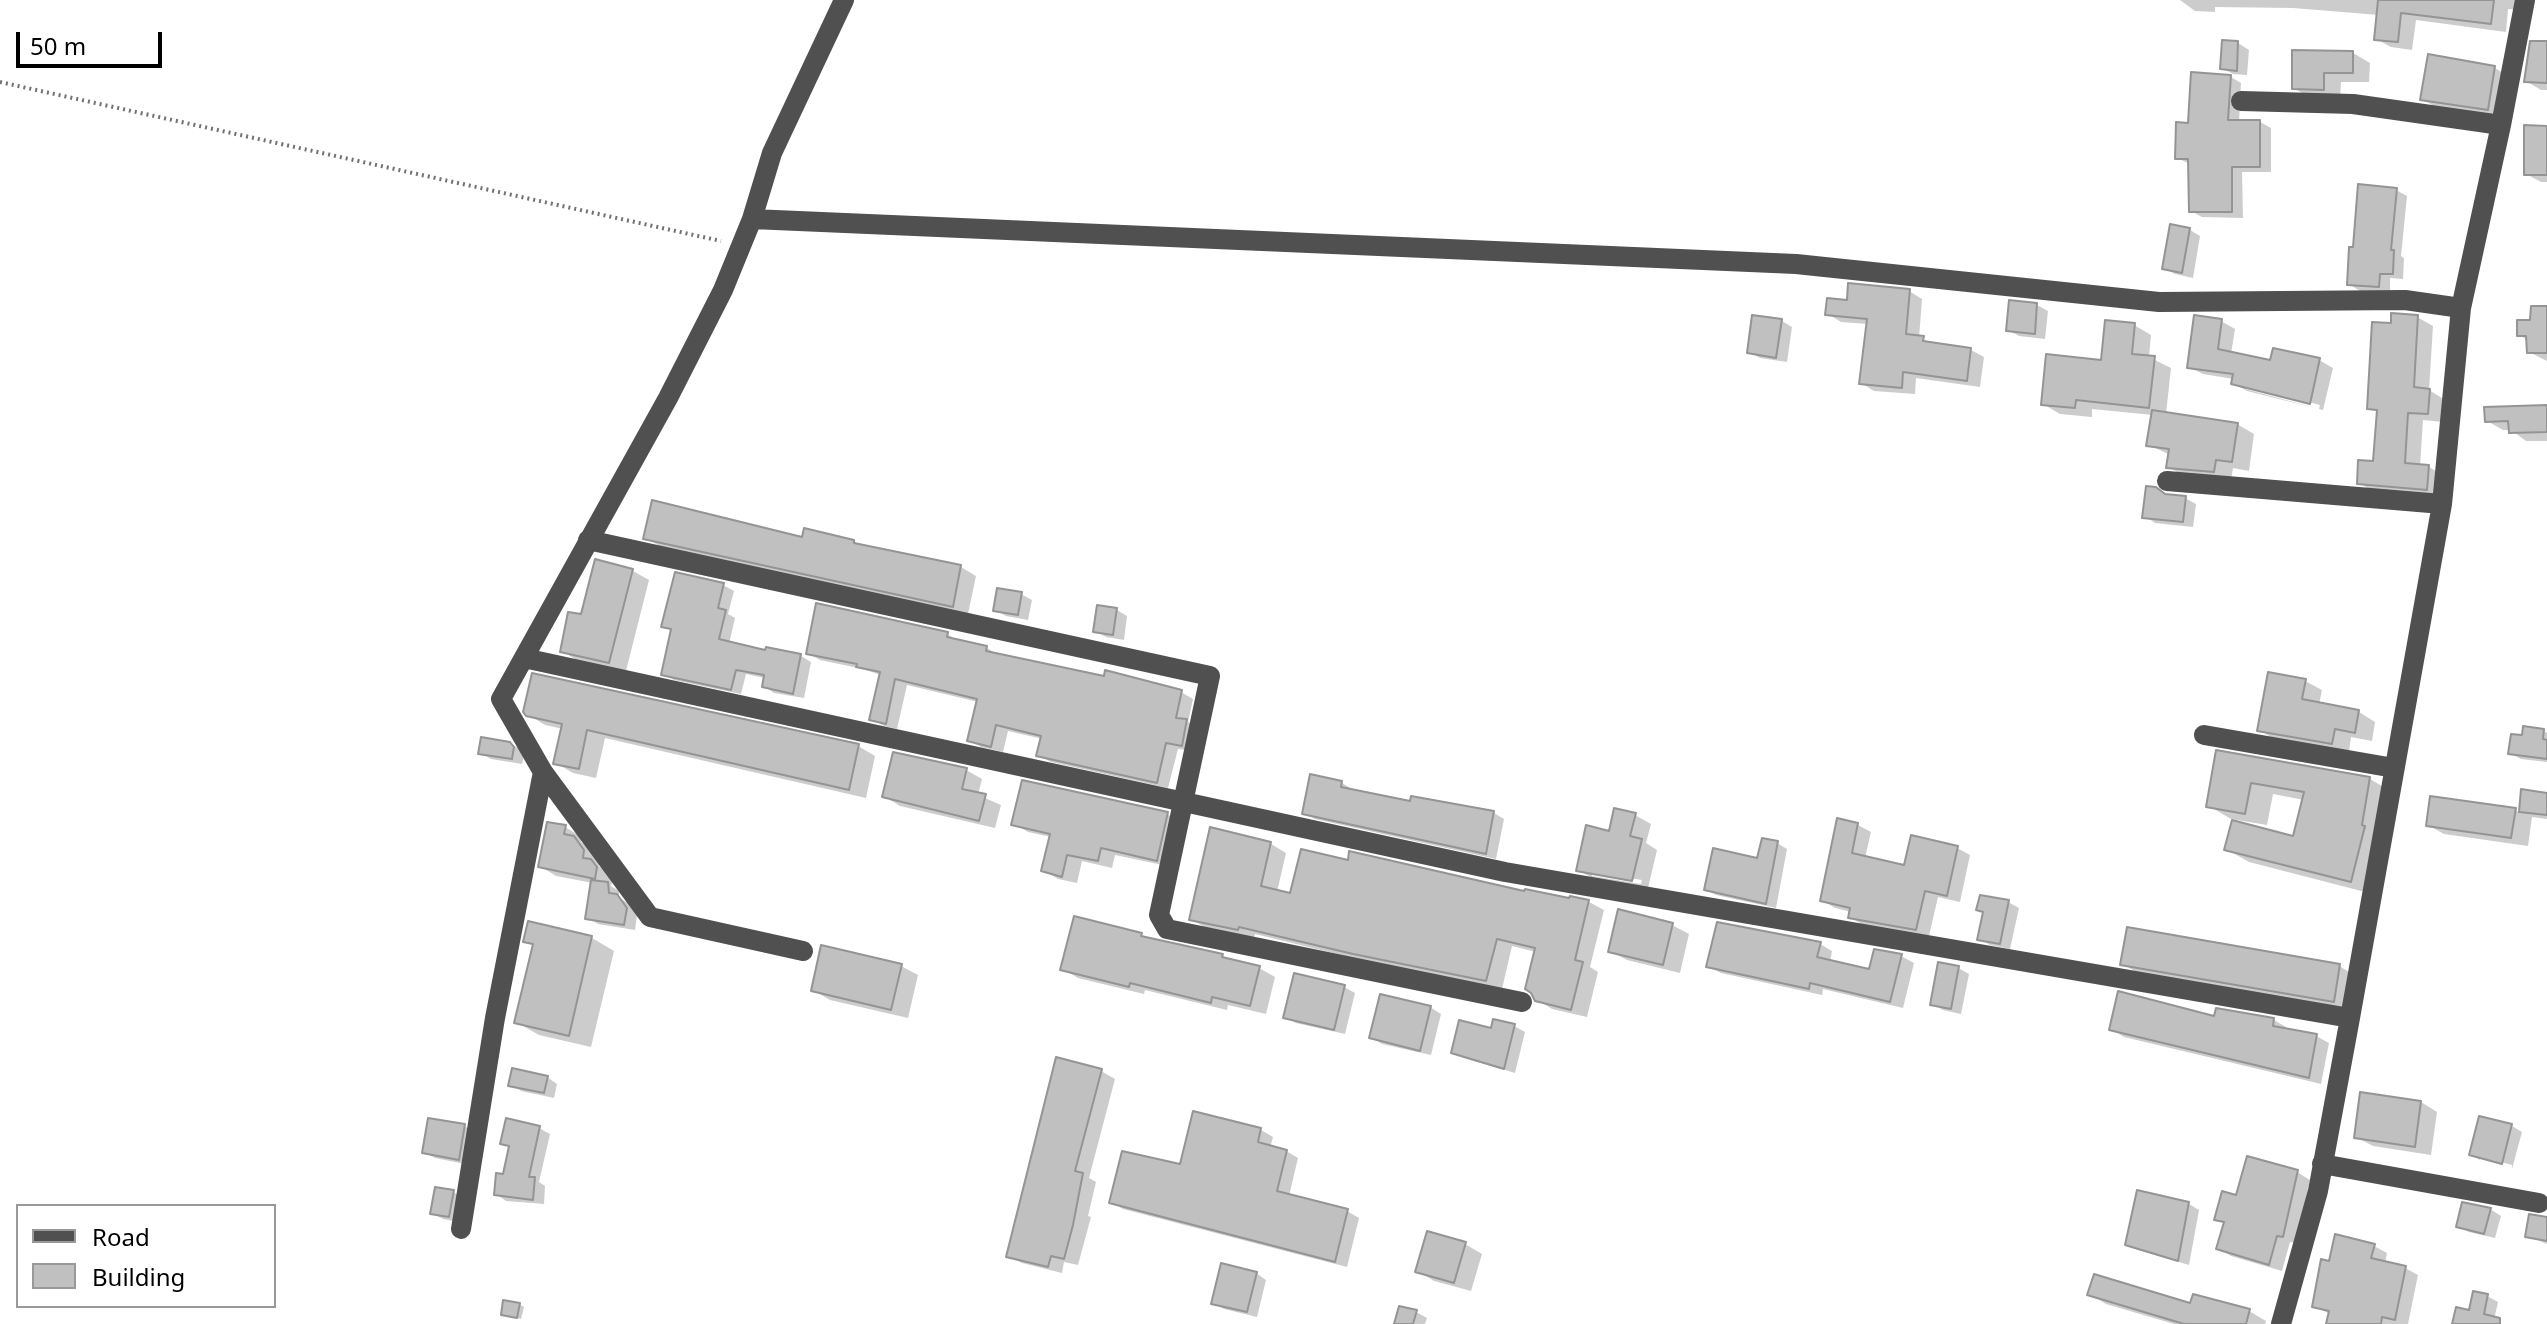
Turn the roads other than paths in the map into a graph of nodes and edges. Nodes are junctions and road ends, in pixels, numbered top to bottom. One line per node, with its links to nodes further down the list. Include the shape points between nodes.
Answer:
1 (844, 0): 5 (street, via 772,153)
2 (2525, 0): 4 (street)
3 (2241, 101): 4 (street, via 2353,104)
4 (2501, 125): 6 (street)
5 (752, 219): 6 (street, via 1796,264 2159,302 2405,300); 9 (street, via 682,371)
6 (2461, 308): 8 (street)
7 (2167, 481): 8 (street)
8 (2442, 504): 12 (street)
9 (588, 540): 10 (street); 14 (street, via 1210,676)
10 (524, 658): 13 (street, via 501,699); 14 (street)
11 (2204, 735): 12 (street)
12 (2394, 768): 17 (street)
13 (543, 772): 15 (street, via 650,917); 20 (street)
14 (1184, 802): 16 (street, via 1159,915 1167,929); 17 (street, via 1505,872)
15 (803, 951)
16 (1522, 1002)
17 (2350, 1018): 18 (street)
18 (2322, 1164): 19 (street); 21 (street)
19 (2539, 1203)
20 (461, 1229)
21 (2281, 1324)

